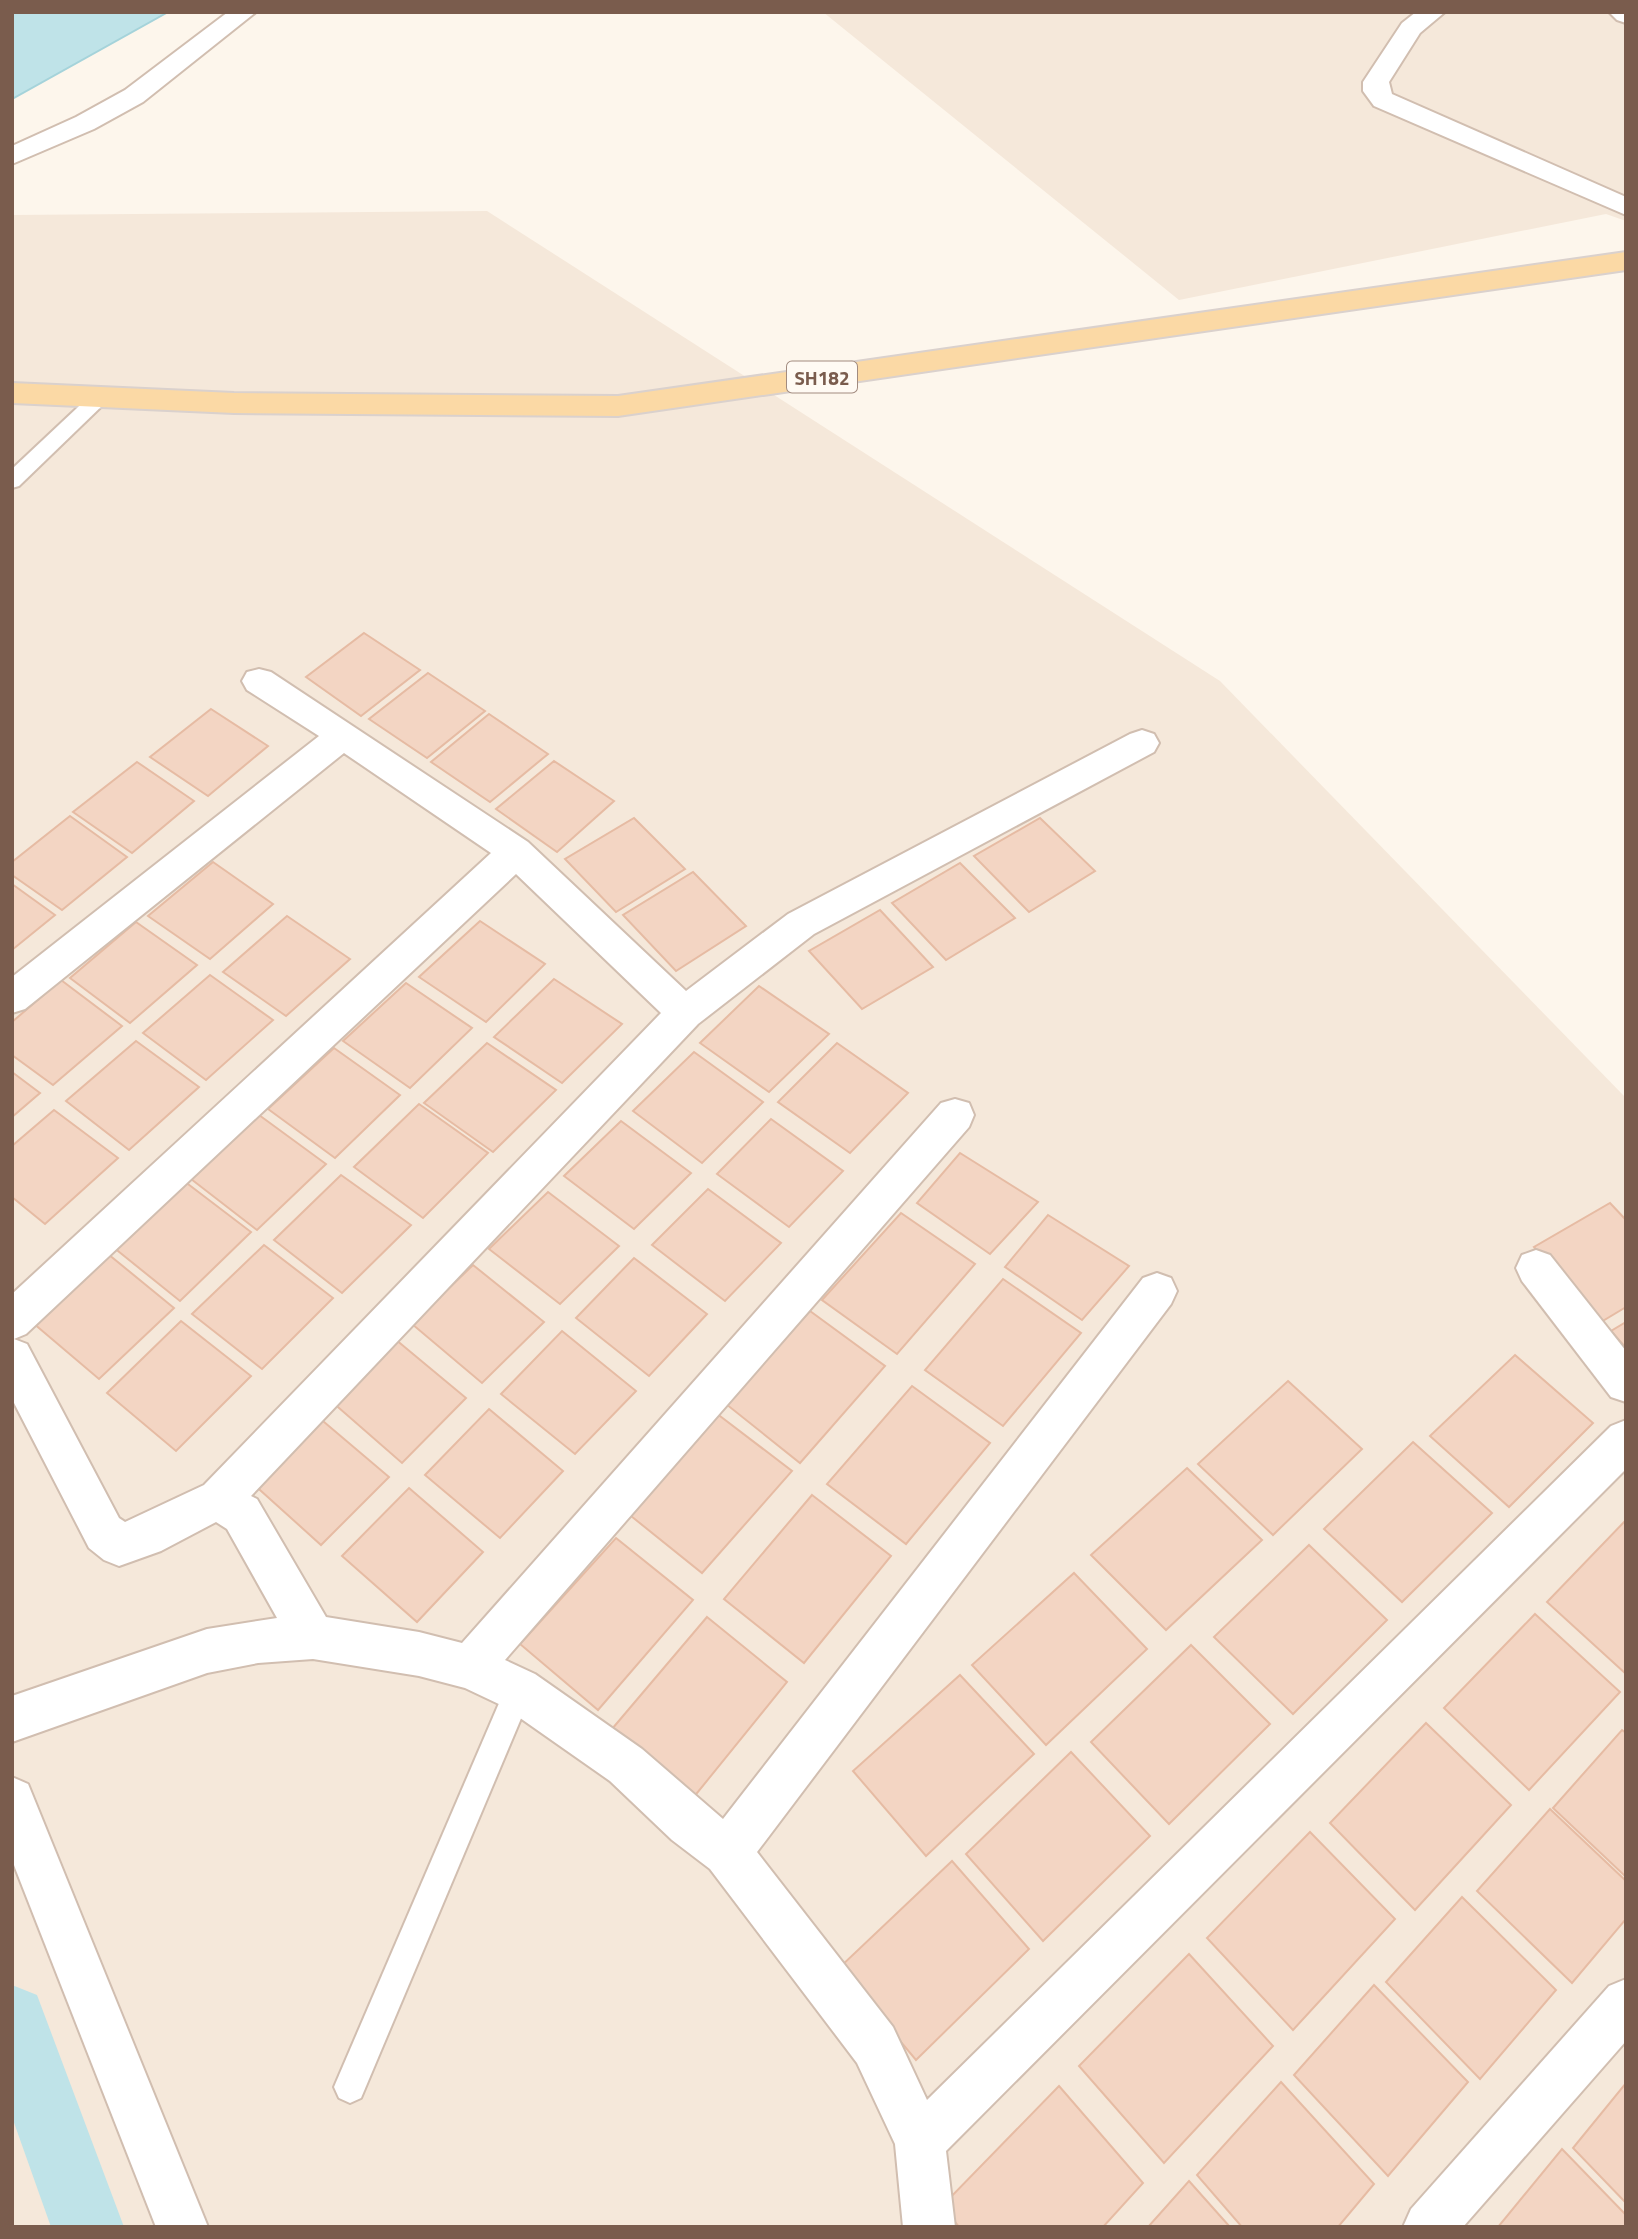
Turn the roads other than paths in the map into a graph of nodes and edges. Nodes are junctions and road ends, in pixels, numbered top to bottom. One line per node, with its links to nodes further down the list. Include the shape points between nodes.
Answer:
1 (244, 12): 5 (street, via 134,96)
2 (1621, 12): 4 (street)
3 (1418, 15): 6 (street, via 1376,82 1383,100)
4 (1626, 15)
5 (12, 156)
6 (1626, 206)
7 (1626, 261): 9 (main road, SH182, via 618,406 234,403)
8 (12, 394): 9 (main road, SH182)
9 (100, 397): 10 (lane)
10 (12, 481)
11 (258, 681): 12 (street)
12 (343, 735): 14 (street); 15 (street)
13 (1142, 743): 16 (street, via 801,924)
14 (516, 852): 16 (street); 20 (street)
15 (12, 998)
16 (685, 1013): 24 (street)
17 (955, 1115): 26 (street)
18 (1536, 1268): 22 (street)
19 (1157, 1291): 30 (street)
20 (12, 1321)
21 (12, 1357): 24 (street, via 104,1533 119,1545 142,1539)
22 (1626, 1383)
23 (1626, 1440): 33 (street)
24 (219, 1499): 25 (street, via 242,1514)
25 (313, 1637): 26 (street); 28 (street, via 207,1651)
26 (470, 1667): 27 (street)
27 (519, 1690): 30 (street, via 626,1765); 32 (lane)
28 (12, 1719)
29 (12, 1800): 34 (street)
30 (727, 1852): 33 (street, via 876,2045)
31 (1626, 2003): 36 (street)
32 (350, 2087)
33 (920, 2143): 35 (street)
34 (182, 2227)
35 (929, 2227)
36 (1429, 2227)

